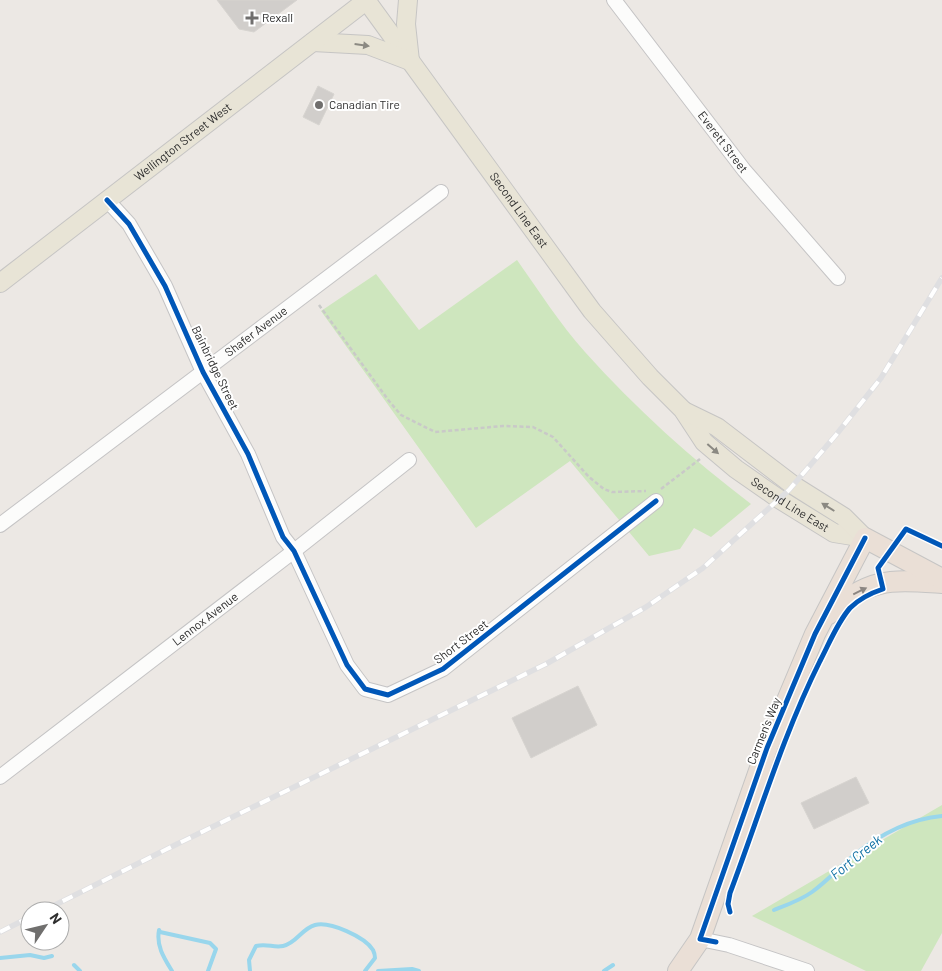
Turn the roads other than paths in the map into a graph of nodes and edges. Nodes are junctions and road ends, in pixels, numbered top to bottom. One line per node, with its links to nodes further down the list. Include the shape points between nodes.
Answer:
1 (367, 0): 4 (main road, Wellington Street West); 5 (main road, Second Line East)
2 (408, 0): 5 (main road, via 406,24)
3 (614, 0): 8 (street, Everett Street, via 744,170)
4 (314, 42): 5 (main road, one-way to 5, via 368,45); 7 (main road, Wellington Street West)
5 (410, 61): 14 (main road, Second Line East, via 592,311 650,376 683,410 717,427 793,485 844,516)
6 (441, 192): 10 (street, Shafer Avenue)
7 (107, 200): 9 (main road, Wellington Street West); 10 (street, Bainbridge Street, via 129,224 165,286)
8 (838, 278)
9 (0, 283)
10 (203, 372): 13 (street, Shafer Avenue); 15 (street, Bainbridge Street, via 248,454 283,537)
11 (410, 460): 15 (street, Lennox Avenue)
12 (656, 494): 15 (street, Short Street, via 443,669 388,695 365,689 347,665)
13 (0, 524)
14 (865, 538): 16 (highway, Second Line East); 18 (highway, Carmen's Way)
15 (294, 551): 19 (street, Lennox Avenue)
16 (942, 579)
17 (942, 583): 18 (highway, one-way to 17, via 843,601 878,584 899,580)
18 (822, 620): 20 (highway, Carmen's Way, via 767,748)
19 (1, 773)
20 (700, 939): 21 (highway, Carmen's Way); 22 (street, via 729,945)
21 (678, 971)
22 (806, 971)

